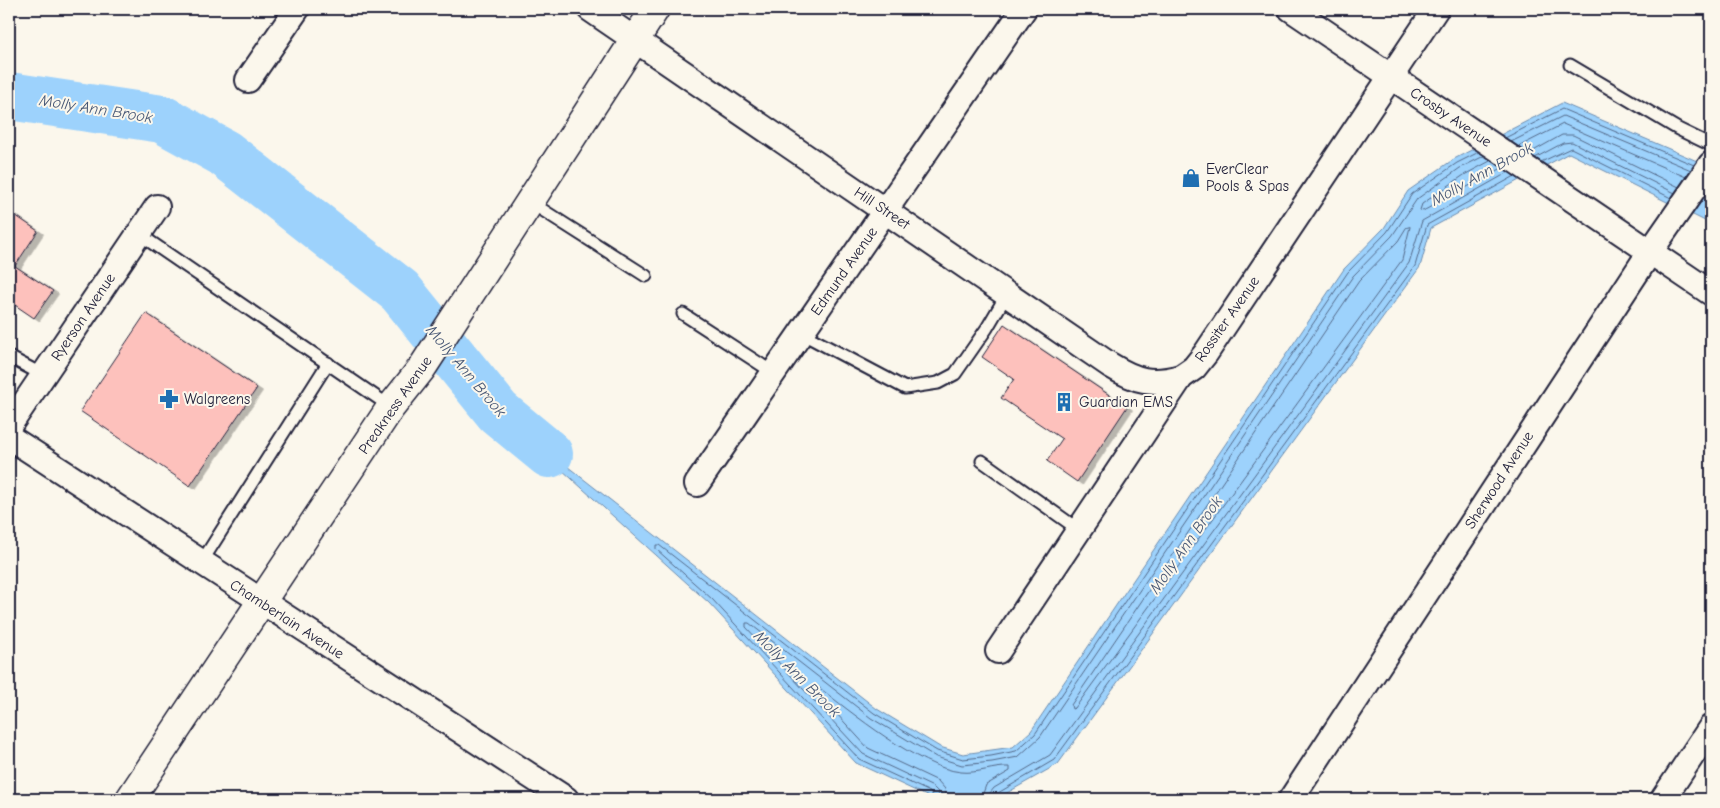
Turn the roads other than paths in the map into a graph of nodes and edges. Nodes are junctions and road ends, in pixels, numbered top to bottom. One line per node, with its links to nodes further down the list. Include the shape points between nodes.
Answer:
1 (296, 9): 10 (street)
2 (590, 9): 7 (street, Hill Street)
3 (655, 9): 7 (main road, Preakness Avenue)
4 (1024, 9): 15 (street, Edmund Avenue)
5 (1291, 9): 9 (street, Crosby Avenue)
6 (1436, 9): 9 (street, Rossiter Avenue)
7 (634, 39): 13 (main road, Preakness Avenue); 15 (street, Hill Street)
8 (1570, 65): 11 (lane)
9 (1391, 77): 17 (street, Crosby Avenue); 27 (street, Rossiter Avenue, via 1206,353 1194,368)
10 (248, 80)
11 (1711, 145)
12 (1711, 164): 17 (street, Sherwood Avenue)
13 (528, 201): 18 (lane); 28 (main road, Preakness Avenue, via 422,368)
14 (157, 207): 16 (street, Ryerson Avenue)
15 (885, 210): 20 (street, Hill Street); 22 (street, Edmund Avenue)
16 (139, 234): 24 (lane); 26 (street, Ryerson Avenue)
17 (1650, 252): 19 (street, Crosby Avenue); 40 (street, Sherwood Avenue)
18 (646, 276)
19 (1711, 292)
20 (1007, 294): 22 (lane, via 988,328 955,374 938,383 905,388); 27 (street, Hill Street, via 1131,377 1166,381)
21 (683, 314): 25 (lane)
22 (801, 333): 25 (street, Edmund Avenue)
23 (9, 357): 26 (lane)
24 (328, 364): 28 (lane); 34 (lane)
25 (774, 373): 32 (street, Edmund Avenue)
26 (43, 376): 29 (street, Ryerson Avenue)
27 (1181, 377): 33 (street, Rossiter Avenue)
28 (391, 407): 35 (main road, Preakness Avenue)
29 (9, 426)
30 (9, 438): 34 (street, Chamberlain Avenue)
31 (982, 461): 33 (lane)
32 (697, 484)
33 (1079, 530): 36 (street, Rossiter Avenue)
34 (201, 563): 35 (street, Chamberlain Avenue)
35 (261, 602): 38 (street, Chamberlain Avenue); 39 (main road, Preakness Avenue)
36 (998, 651)
37 (1711, 727): 41 (street)
38 (551, 795)
39 (130, 799)
40 (1291, 799)
41 (1663, 799)

